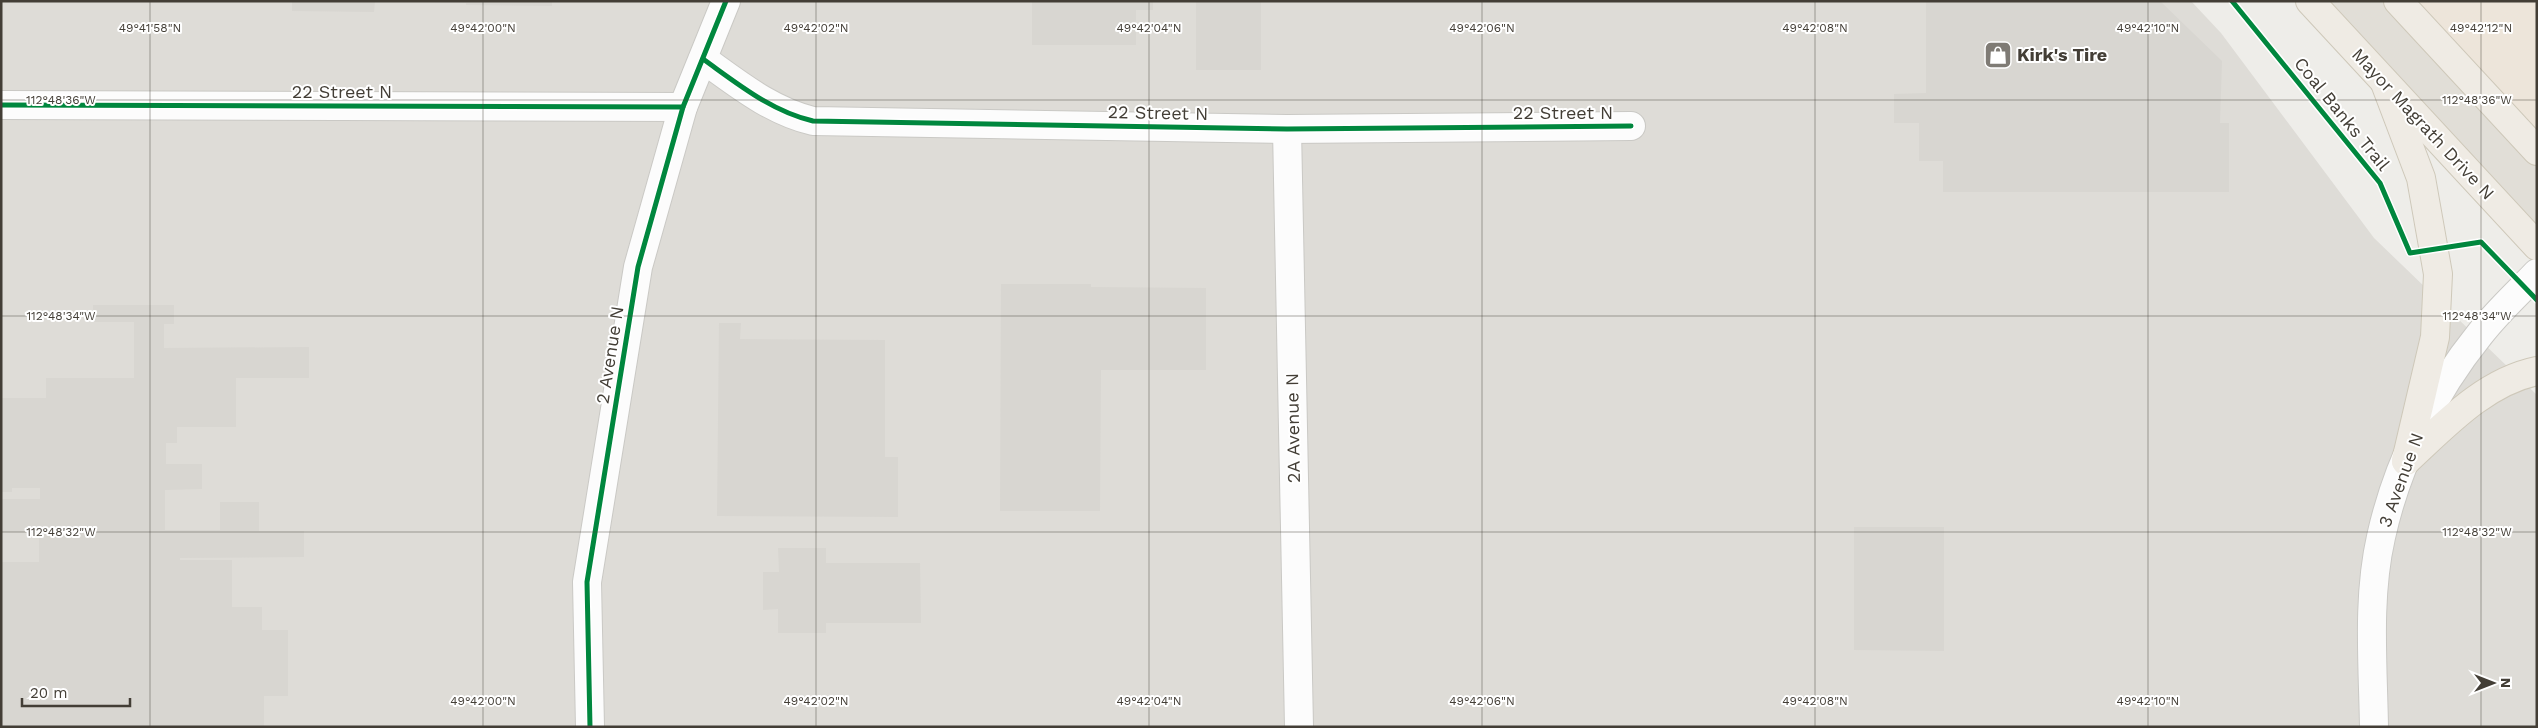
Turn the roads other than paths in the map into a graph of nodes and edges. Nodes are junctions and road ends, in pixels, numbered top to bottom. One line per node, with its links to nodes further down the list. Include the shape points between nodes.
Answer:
1 (726, 1): 4 (street, 2 Avenue N)
2 (2310, 1): 5 (main road, Mayor Magrath Drive N)
3 (2402, 4): 10 (main road)
4 (703, 59): 7 (street, 2 Avenue N); 9 (street, 22 Street N, via 776,109 813,121)
5 (2385, 83): 11 (main road, Mayor Magrath Drive N); 14 (main road, via 2421,178 2438,274 2435,337)
6 (1, 105): 7 (street, 22 Street N)
7 (683, 107): 15 (street, 2 Avenue N, via 638,267 587,582)
8 (1631, 126): 9 (street, 22 Street N)
9 (1287, 129): 16 (street, 2A Avenue N)
10 (2537, 151)
11 (2537, 246)
12 (2537, 273): 14 (street, 3 Avenue N, via 2480,334 2448,378)
13 (2537, 371): 14 (main road, via 2521,374 2468,404)
14 (2406, 461): 17 (street, 3 Avenue N, via 2380,538 2374,586)
15 (590, 727)
16 (1299, 727)
17 (2374, 727)

